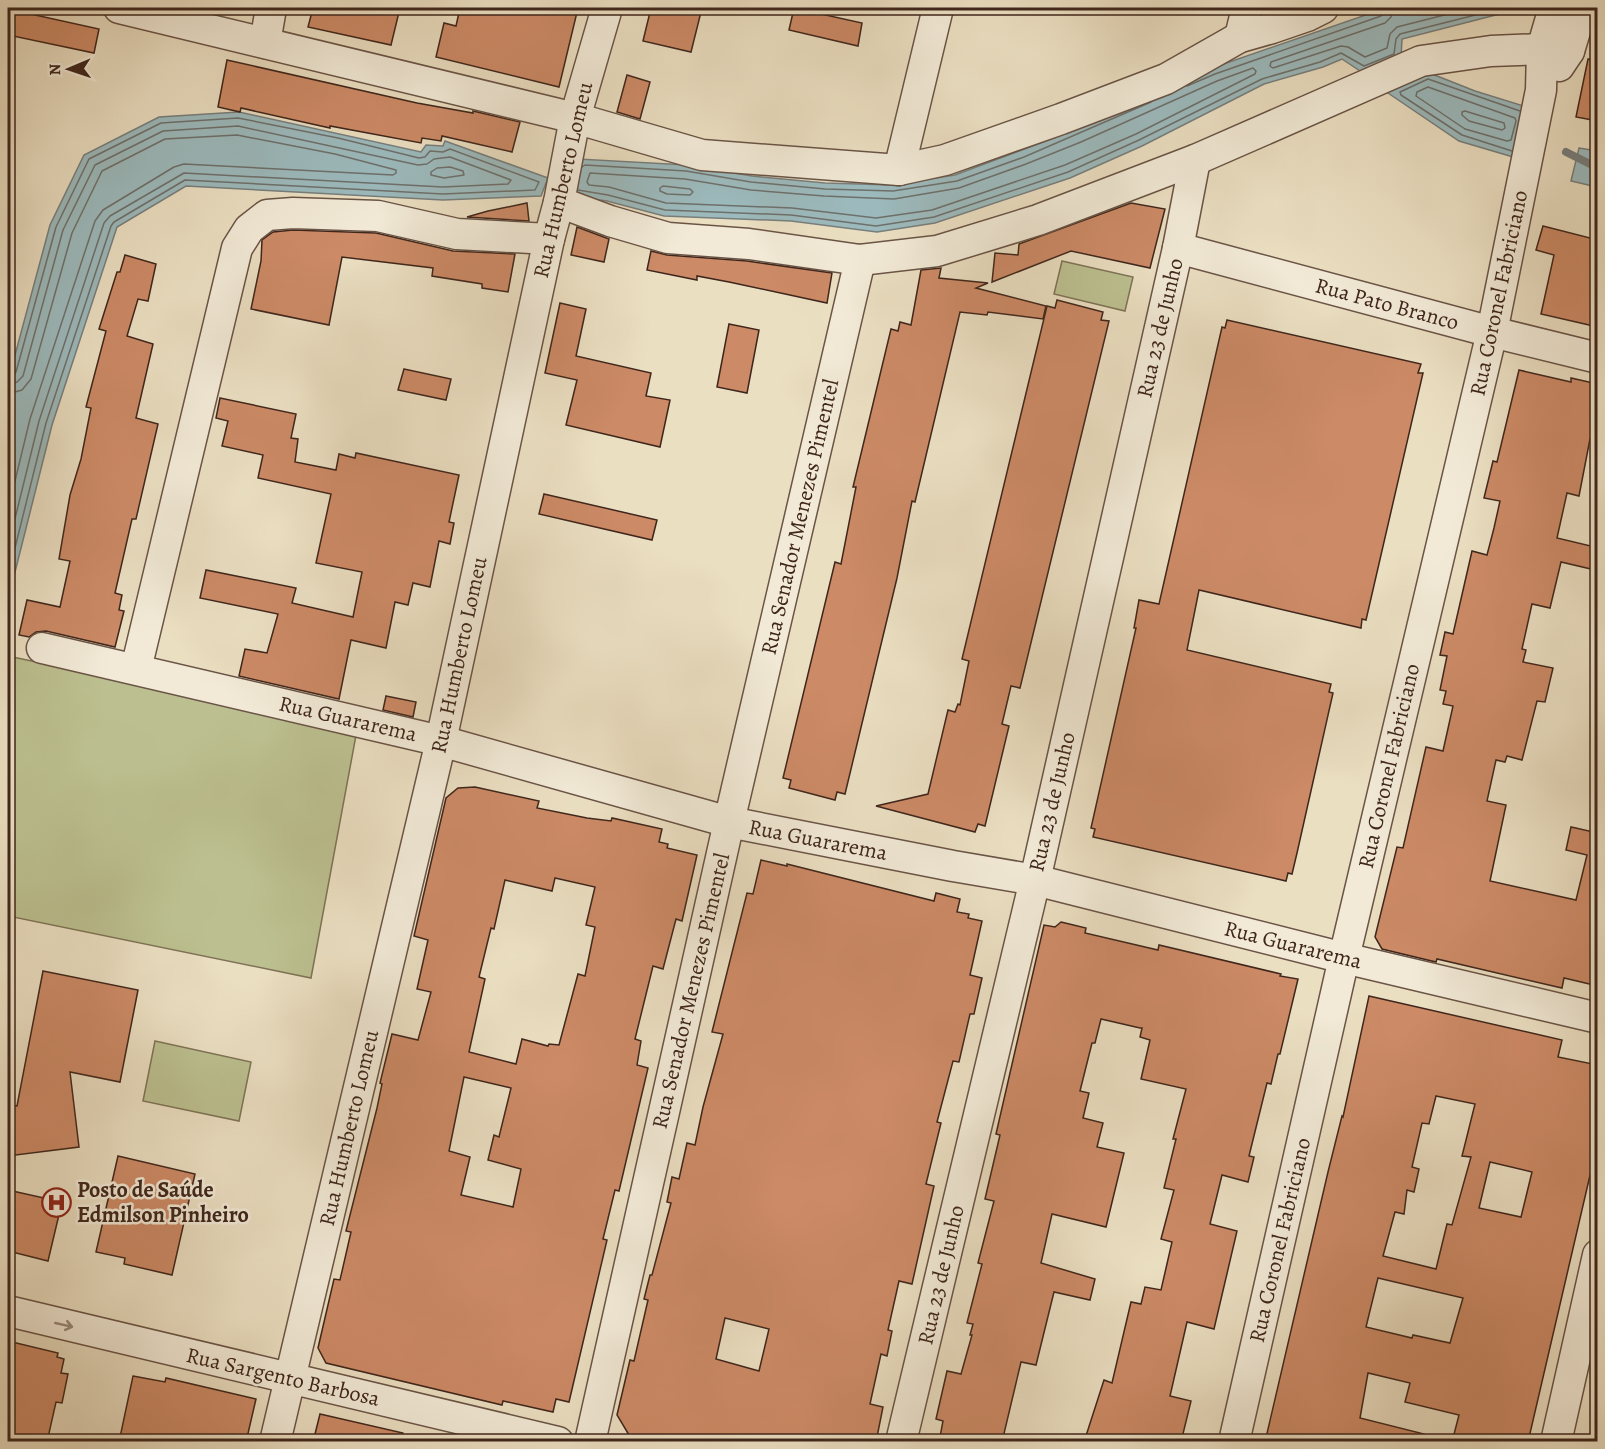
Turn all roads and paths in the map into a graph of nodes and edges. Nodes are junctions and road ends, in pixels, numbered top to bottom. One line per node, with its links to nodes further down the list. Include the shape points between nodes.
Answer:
1 (119, 8): 10 (street)
2 (271, 8): 10 (street)
3 (607, 8): 12 (street, Rua Humberto Lomeu)
4 (938, 8): 14 (street)
5 (1247, 8): 9 (street)
6 (1323, 8): 9 (street)
7 (1554, 8): 11 (street, Rua Coronel Fabriciano)
8 (1582, 8): 11 (street, Rua Coronel Fabriciano)
9 (1240, 37): 14 (street, via 1166,79 945,160)
10 (265, 43): 12 (street)
11 (1556, 50): 13 (street, via 1491,51 1421,61); 19 (street, Rua Coronel Fabriciano, via 1541,90)
12 (575, 118): 14 (street, via 702,155); 15 (street, Rua Humberto Lomeu)
13 (1195, 160): 17 (street, Rua 23 de Junho); 18 (street, via 1038,220 982,237 937,250)
14 (899, 170)
15 (559, 202): 16 (street, Rua Humberto Lomeu); 18 (street, via 668,238 748,244)
16 (549, 239): 22 (street, via 457,234 378,216 293,213 267,215 249,229 237,248); 23 (street, Rua Humberto Lomeu)
17 (1178, 248): 19 (street, Rua Pato Branco); 25 (street, Rua 23 de Junho)
18 (860, 260): 24 (street, Rua Senador Menezes Pimentel)
19 (1492, 332): 20 (street, Rua Pato Branco); 26 (street, Rua Coronel Fabriciano)
20 (1598, 358)
21 (42, 648): 22 (street, Rua Guararema)
22 (136, 669): 23 (street, Rua Guararema)
23 (441, 741): 24 (street, Rua Guararema); 30 (street, Rua Humberto Lomeu)
24 (729, 822): 25 (street, Rua Guararema); 33 (street, Rua Senador Menezes Pimentel)
25 (1035, 880): 26 (street, Rua Guararema); 34 (street, Rua 23 de Junho)
26 (1344, 958): 27 (street, Rua Guararema); 35 (street, Rua Coronel Fabriciano)
27 (1598, 1018)
28 (1598, 1255): 36 (street)
29 (8, 1311): 30 (street, Rua Sargento Barbosa, one-way to 30)
30 (290, 1379): 31 (street, Rua Humberto Lomeu); 32 (street, Rua Sargento Barbosa)
31 (275, 1442)
32 (558, 1442)
33 (590, 1442)
34 (901, 1442)
35 (1234, 1442)
36 (1556, 1442)

